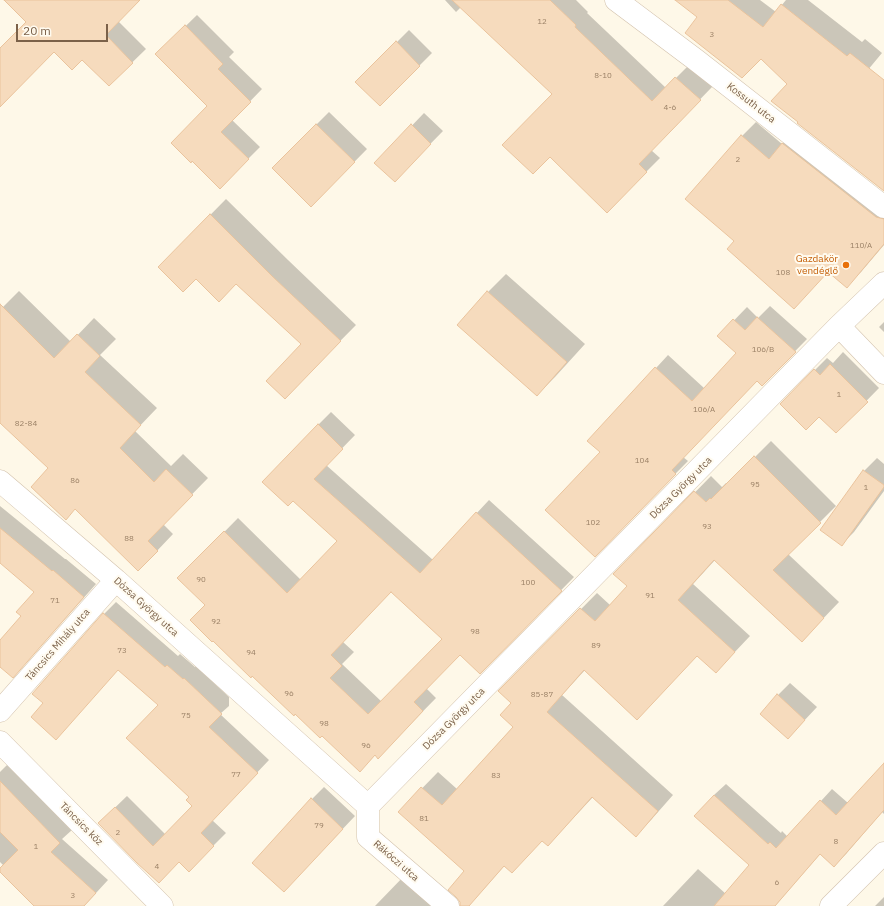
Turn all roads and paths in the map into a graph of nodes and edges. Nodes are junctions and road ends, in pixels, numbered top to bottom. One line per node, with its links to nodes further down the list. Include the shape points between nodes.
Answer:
1 (616, 0): 2 (street, Kossuth utca)
2 (884, 207)
3 (884, 282): 4 (street, Dózsa György utca)
4 (839, 326): 5 (street); 10 (street, Dózsa György utca)
5 (884, 373)
6 (0, 481): 7 (street, Dózsa György utca)
7 (116, 580): 8 (street, Táncsics Mihály utca); 10 (street, Dózsa György utca)
8 (0, 711)
9 (0, 742): 12 (street, Táncsics köz)
10 (368, 806): 13 (street, Rákóczi utca, via 368,837)
11 (884, 853): 14 (street)
12 (162, 906)
13 (448, 906)
14 (831, 906)

